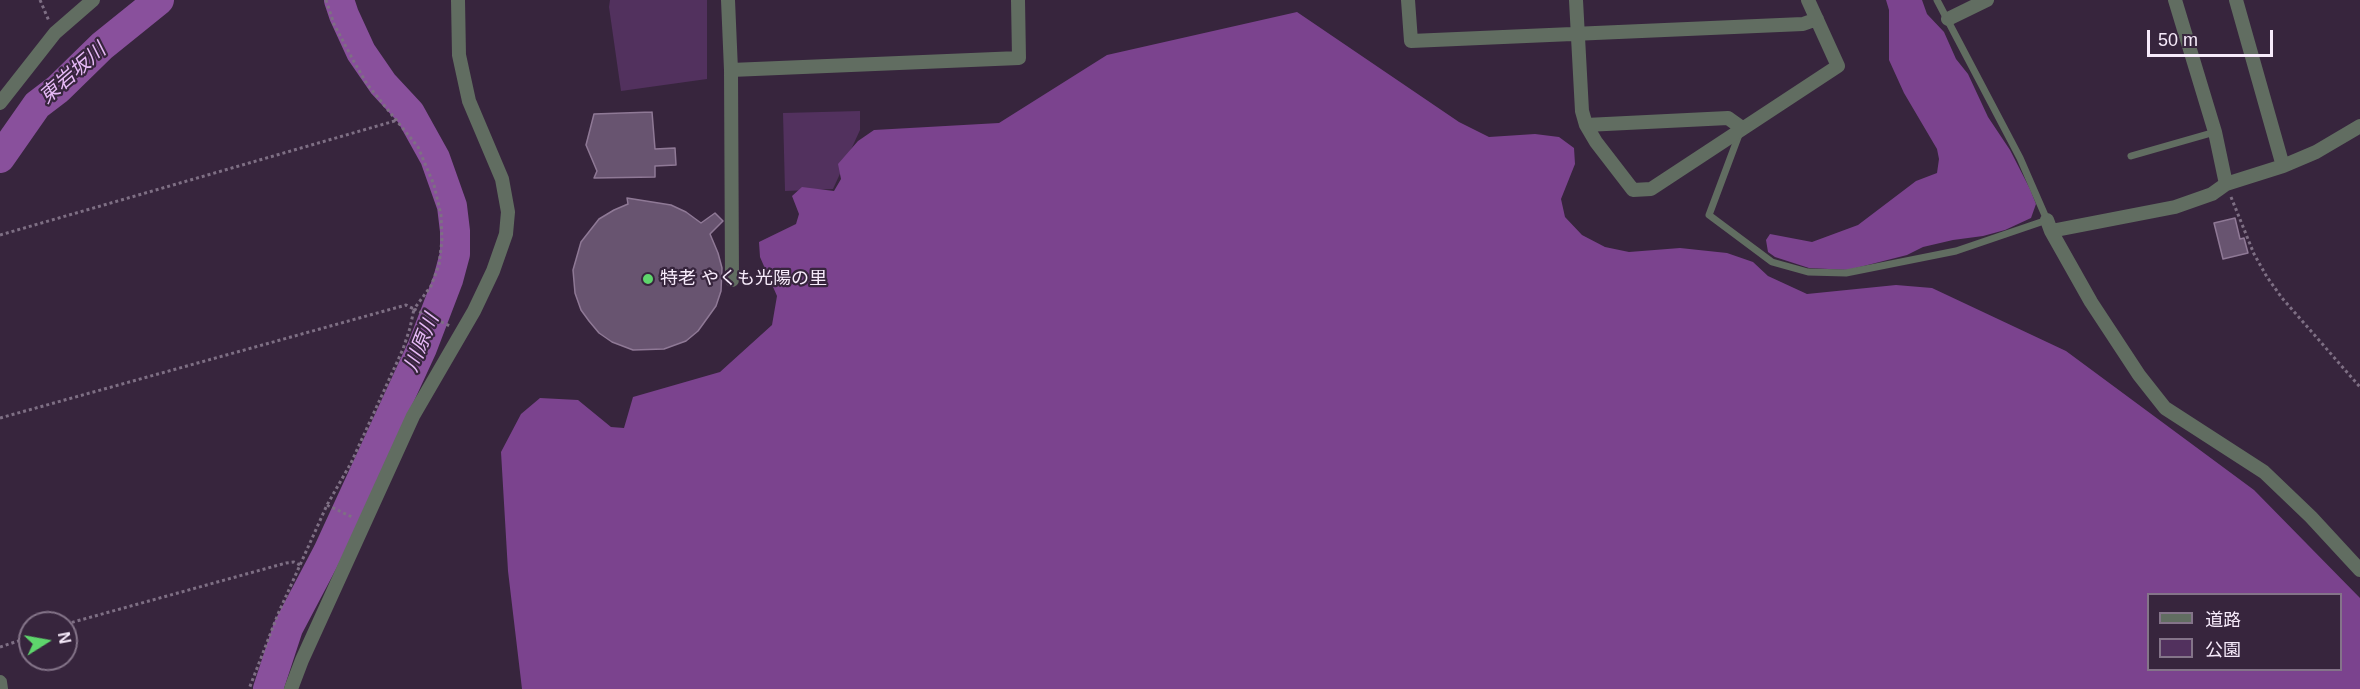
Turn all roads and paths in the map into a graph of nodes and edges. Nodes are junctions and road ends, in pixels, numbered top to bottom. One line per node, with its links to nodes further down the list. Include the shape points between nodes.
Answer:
1 (40, 0): 16 (path)
2 (93, 0): 16 (street)
3 (326, 0): 20 (path, via 353,60)
4 (458, 0): 45 (street, via 459,55 469,101 502,179 508,212 506,234 474,311 413,416)
5 (728, 0): 18 (street)
6 (1018, 0): 18 (street, via 1018,58)
7 (1408, 0): 17 (street, via 1411,41)
8 (1576, 0): 17 (street)
9 (1808, 0): 14 (street)
10 (1937, 0): 15 (lane)
11 (1987, 0): 15 (street)
12 (2175, 0): 24 (street)
13 (2236, 0): 26 (street)
14 (1817, 19): 17 (street, via 1803,24); 23 (street, via 1838,66)
15 (1948, 19): 28 (lane, via 2020,158)
16 (55, 33): 19 (street)
17 (1577, 34): 21 (street)
18 (731, 70): 30 (street)
19 (0, 103)
20 (398, 120): 29 (path); 31 (path, via 418,147 441,215 439,265)
21 (1586, 125): 23 (street, via 1728,118); 23 (street, via 1633,190 1651,189)
22 (2360, 126): 26 (street)
23 (1742, 128): 28 (lane, via 1709,215 1772,262 1808,272 1846,273 1956,251)
24 (2215, 132): 25 (lane); 27 (street)
25 (2131, 156)
26 (2283, 166): 27 (street)
27 (2226, 184): 28 (street, via 2212,194 2175,207); 33 (path, via 2267,277)
28 (2049, 226): 38 (street, via 2091,302 2165,408 2264,472)
29 (0, 235)
30 (732, 280)
31 (414, 309): 32 (path); 34 (path, via 406,304); 35 (path, via 403,349)
32 (450, 326)
33 (2360, 387)
34 (0, 418)
35 (328, 506): 36 (path); 37 (path)
36 (355, 519)
37 (300, 565): 39 (path, via 286,563); 44 (path)
38 (2360, 570)
39 (78, 621)
40 (18, 641): 41 (path)
41 (0, 647)
42 (0, 682): 43 (street)
43 (2, 689)
44 (249, 689)
45 (291, 689)

